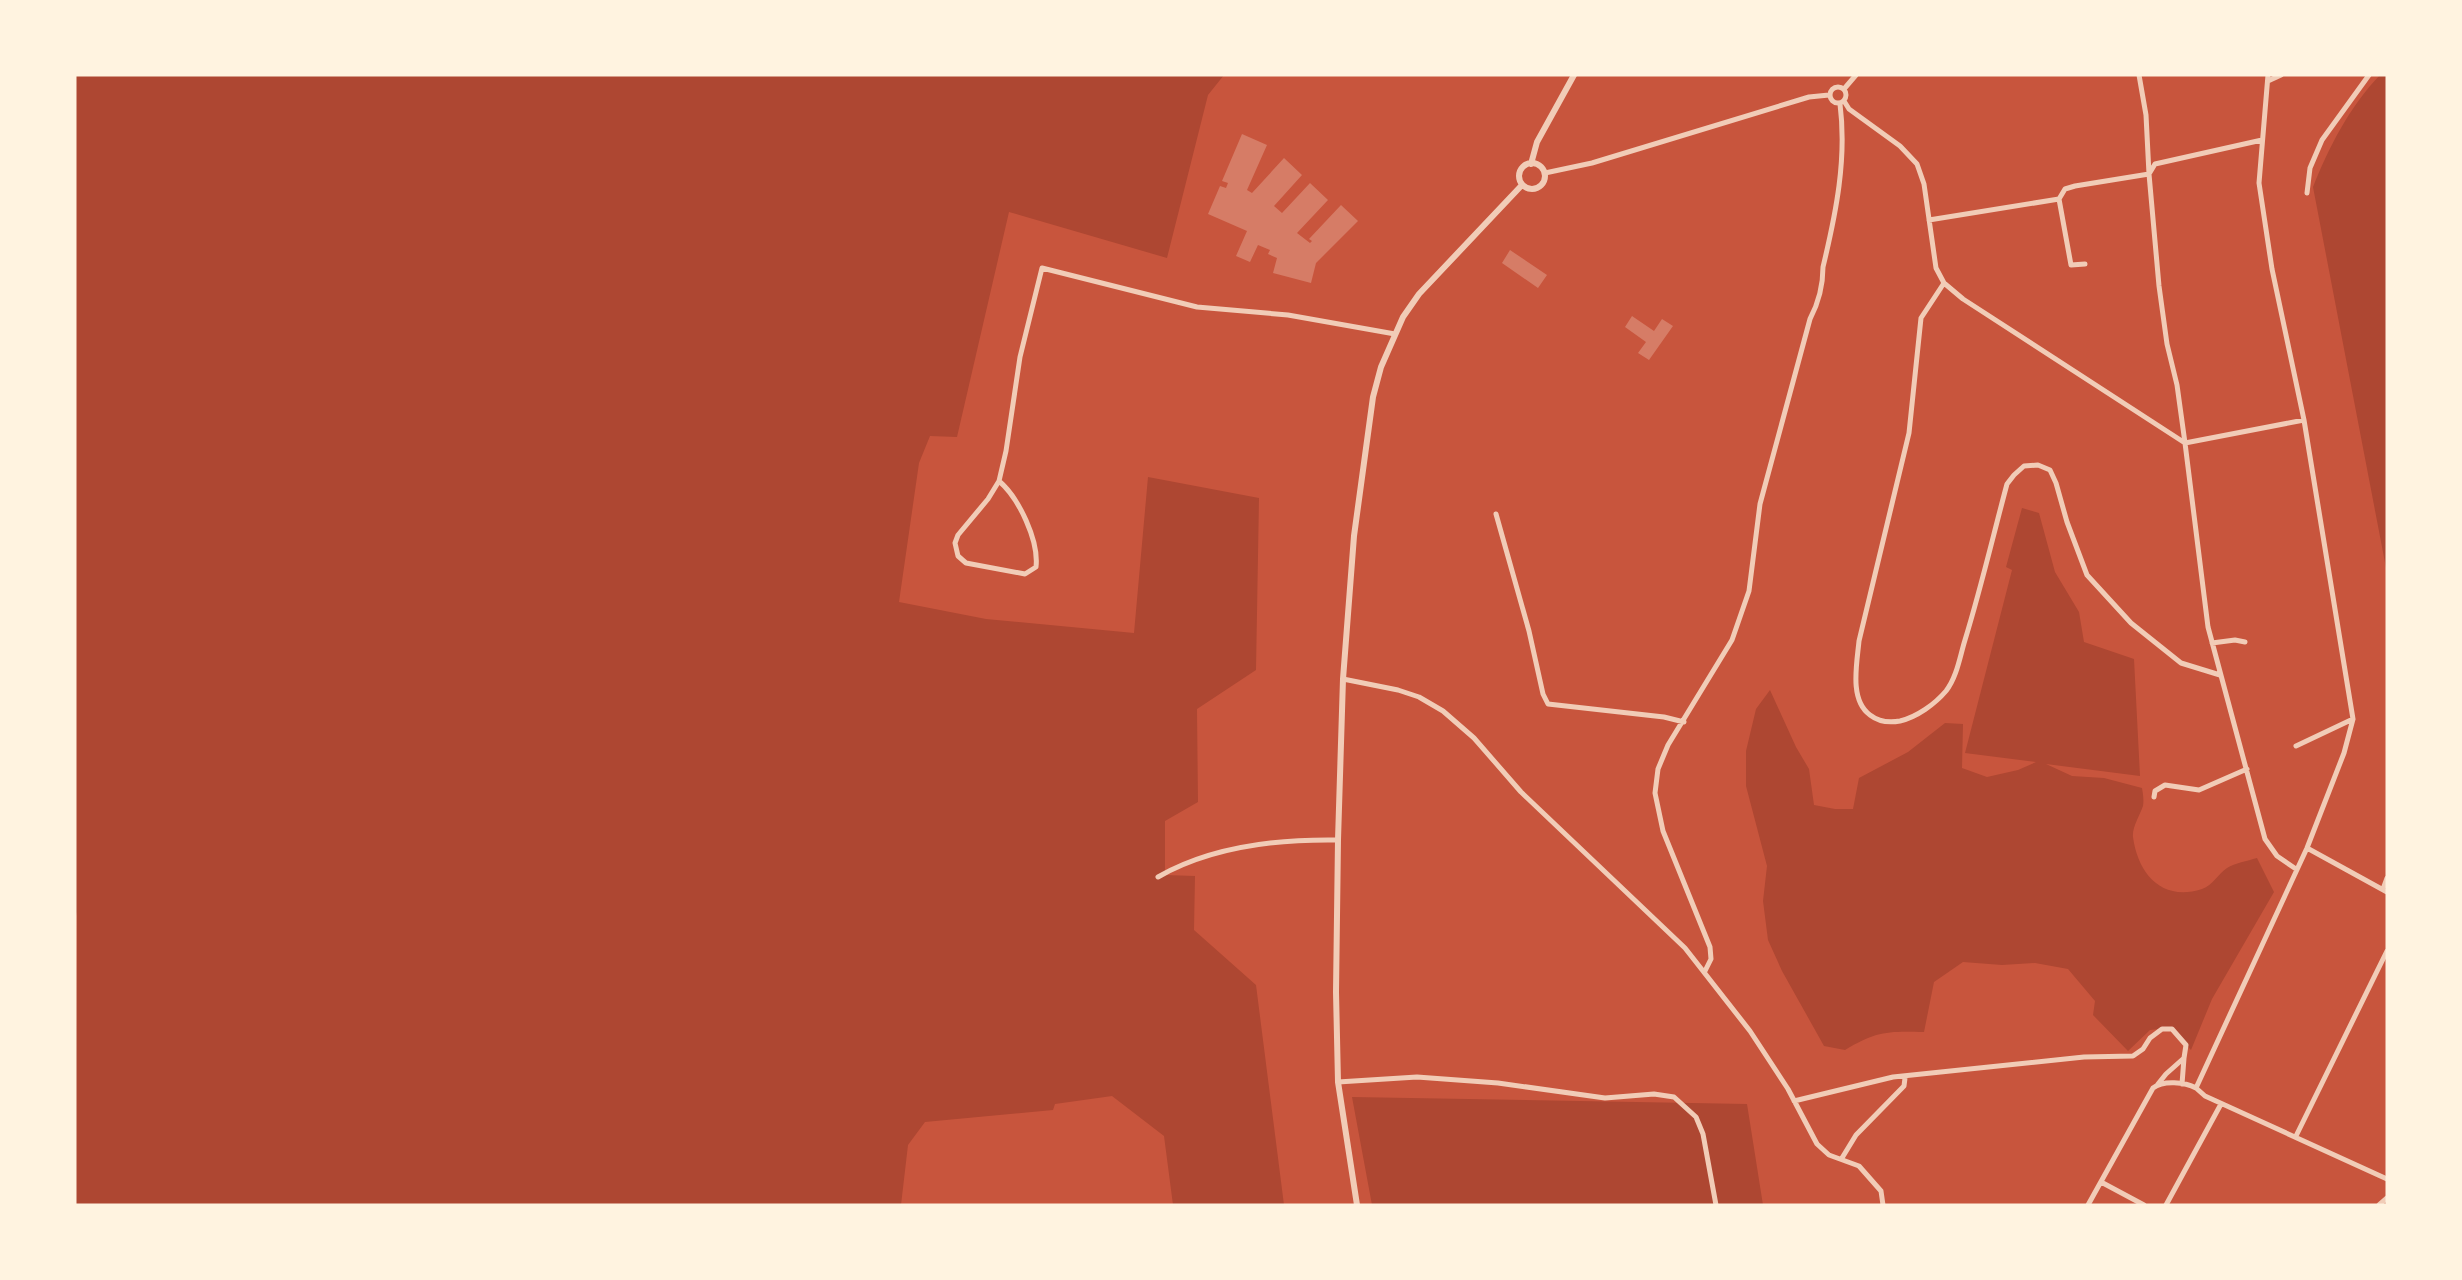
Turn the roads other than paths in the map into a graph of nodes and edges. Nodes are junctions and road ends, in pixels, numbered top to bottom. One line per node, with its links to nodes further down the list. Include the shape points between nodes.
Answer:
1 (1574, 75): 11 (street, via 1537,142)
2 (1856, 75): 7 (street)
3 (2139, 75): 13 (street)
4 (2281, 75): 6 (street)
5 (2369, 75): 15 (street, via 2322,140 2310,168)
6 (2268, 78): 10 (street)
7 (1844, 89): 8 (street, via 1836,87); 9 (street)
8 (1829, 95): 9 (street, via 1833,103); 12 (street, via 1809,97 1592,163)
9 (1842, 103): 17 (street, via 1883,132 1917,164); 30 (street, via 1842,176 1823,281 1760,504 1749,591 1732,640)
10 (2262, 140): 13 (street, via 2155,164); 21 (street, via 2259,183 2272,269)
11 (1531, 164): 12 (street); 14 (street, via 1520,172)
12 (1545, 173): 14 (street, via 1538,188)
13 (2149, 174): 16 (street, via 2075,186 2066,189); 22 (street, via 2167,344)
14 (1522, 185): 20 (street, via 1419,294)
15 (2307, 193)
16 (2059, 199): 17 (street); 18 (street, via 2071,266)
17 (1929, 220): 19 (street, via 1936,268)
18 (2085, 264)
19 (1944, 283): 22 (street, via 1973,306); 27 (street, via 1921,318 1910,433 1859,641 1856,670 1861,704 1868,714 1892,723 1910,718 1946,690 1954,676 1978,596 2007,484 2024,466 2031,465 2050,470 2087,575 2131,623 2181,663)
20 (1395, 334): 23 (street, via 1288,315 1197,307 1042,268 1020,357); 28 (street, via 1381,367 1366,445 1354,536)
21 (2304, 420): 22 (street); 29 (street)
22 (2185, 443): 26 (street)
23 (999, 481): 23 (street, via 958,535 958,556 966,563 1025,574 1036,567 1037,556 1025,517)
24 (1496, 514): 30 (street, via 1548,704)
25 (2245, 642): 26 (street)
26 (2212, 643): 27 (street)
27 (2220, 675): 32 (street)
28 (1343, 679): 34 (street); 41 (street, via 1398,690 1443,711)
29 (2353, 720): 31 (street); 35 (street)
30 (1684, 722): 41 (street, via 1664,753 1655,793 1664,831 1710,947 1711,959)
31 (2296, 746)
32 (2247, 769): 33 (street, via 2199,790 2165,785 2155,791); 36 (street, via 2265,839 2277,856)
33 (2154, 797)
34 (1338, 840): 37 (street, via 1306,839 1215,851); 44 (street)
35 (2307, 848): 36 (street); 39 (street)
36 (2296, 869): 47 (street)
37 (1158, 877)
38 (2387, 878): 39 (street)
39 (2385, 891)
40 (2387, 951): 50 (street)
41 (1704, 971): 48 (street, via 1750,1031)
42 (2184, 1058): 43 (street, via 2186,1045 2182,1038 2172,1029 2162,1029 2133,1056 2084,1057); 45 (street); 46 (street)
43 (1905, 1077): 48 (street); 51 (street, via 1904,1086 1856,1135)
44 (1338, 1082): 55 (street); 56 (street, via 1417,1077 1498,1083 1605,1098 1654,1094 1674,1097 1696,1117 1703,1134)
45 (2182, 1084): 46 (street); 47 (street)
46 (2156, 1086): 53 (street)
47 (2196, 1088): 49 (street)
48 (1794, 1101): 51 (street, via 1822,1150)
49 (2221, 1104): 50 (street); 60 (street)
50 (2296, 1136): 52 (street)
51 (1842, 1158): 57 (street, via 1859,1166 1881,1191)
52 (2387, 1179)
53 (2101, 1182): 58 (street); 59 (street)
54 (2387, 1198): 61 (street)
55 (1357, 1205)
56 (1716, 1205)
57 (1883, 1205)
58 (2088, 1205)
59 (2144, 1205)
60 (2166, 1205)
61 (2379, 1205)

